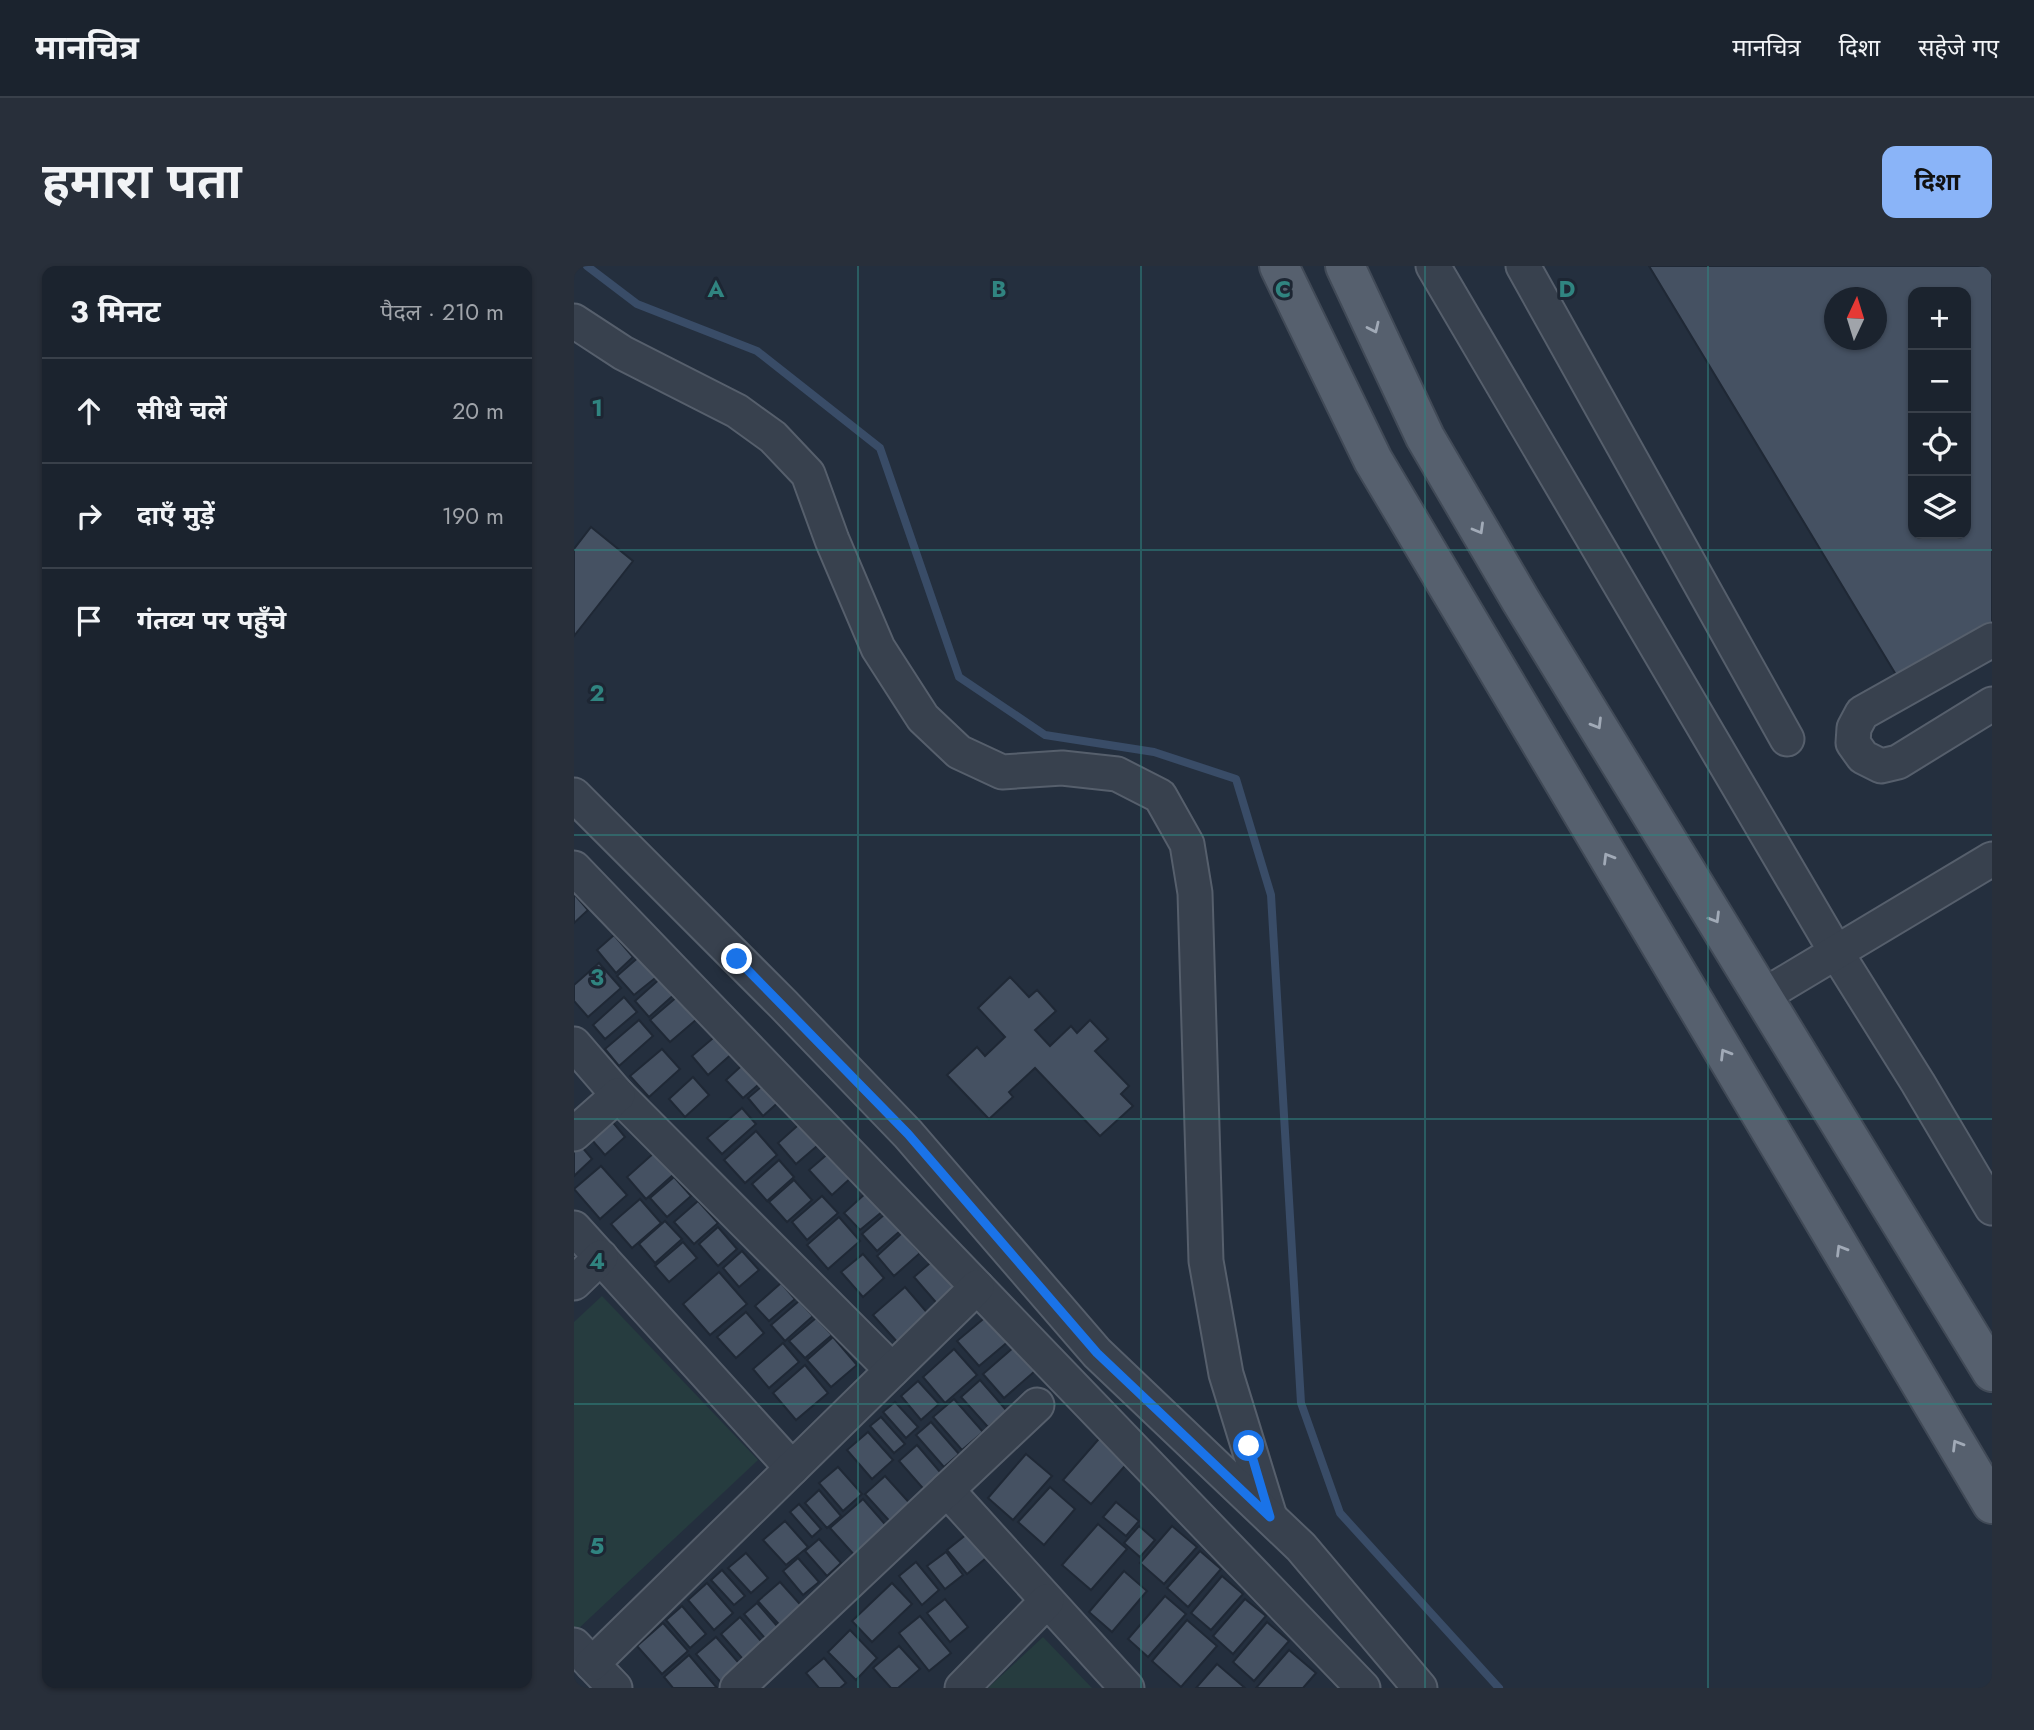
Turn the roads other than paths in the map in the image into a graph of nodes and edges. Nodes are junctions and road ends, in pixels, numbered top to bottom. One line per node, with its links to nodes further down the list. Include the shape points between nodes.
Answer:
1 (1279, 266): 27 (main road, one-way to 1, via 1373,460)
2 (1345, 266): 13 (main road, one-way to 13, via 1425,437)
3 (1433, 266): 12 (street)
4 (1523, 266): 8 (street)
5 (574, 321): 28 (street, via 623,353 737,411 773,437 808,474 878,649 923,718 958,752 1002,772 1062,768 1117,774 1160,796 1187,844 1195,893 1206,1261 1226,1374)
6 (1992, 640): 7 (street, via 1862,713 1853,743 1863,757 1881,766 1898,762)
7 (1992, 704)
8 (1787, 739)
9 (574, 794): 28 (street, via 908,1134 1097,1353)
10 (1992, 859): 12 (street)
11 (574, 868): 21 (street)
12 (1836, 952): 13 (street); 17 (street)
13 (1763, 996): 23 (main road)
14 (574, 1044): 15 (street)
15 (618, 1095): 16 (street); 22 (street)
16 (574, 1133)
17 (1992, 1208)
18 (574, 1228): 19 (street)
19 (601, 1257): 20 (street); 25 (street)
20 (574, 1283)
21 (977, 1287): 22 (street); 35 (street)
22 (892, 1370): 25 (street)
23 (1992, 1372)
24 (1037, 1405): 26 (street)
25 (792, 1468): 30 (street)
26 (947, 1490): 29 (street); 32 (street)
27 (1992, 1504)
28 (1270, 1517): 36 (street, via 1301,1547)
29 (1047, 1601): 33 (street); 34 (street)
30 (583, 1654): 31 (street)
31 (615, 1688)
32 (737, 1688)
33 (962, 1688)
34 (1127, 1688)
35 (1363, 1688)
36 (1420, 1688)

